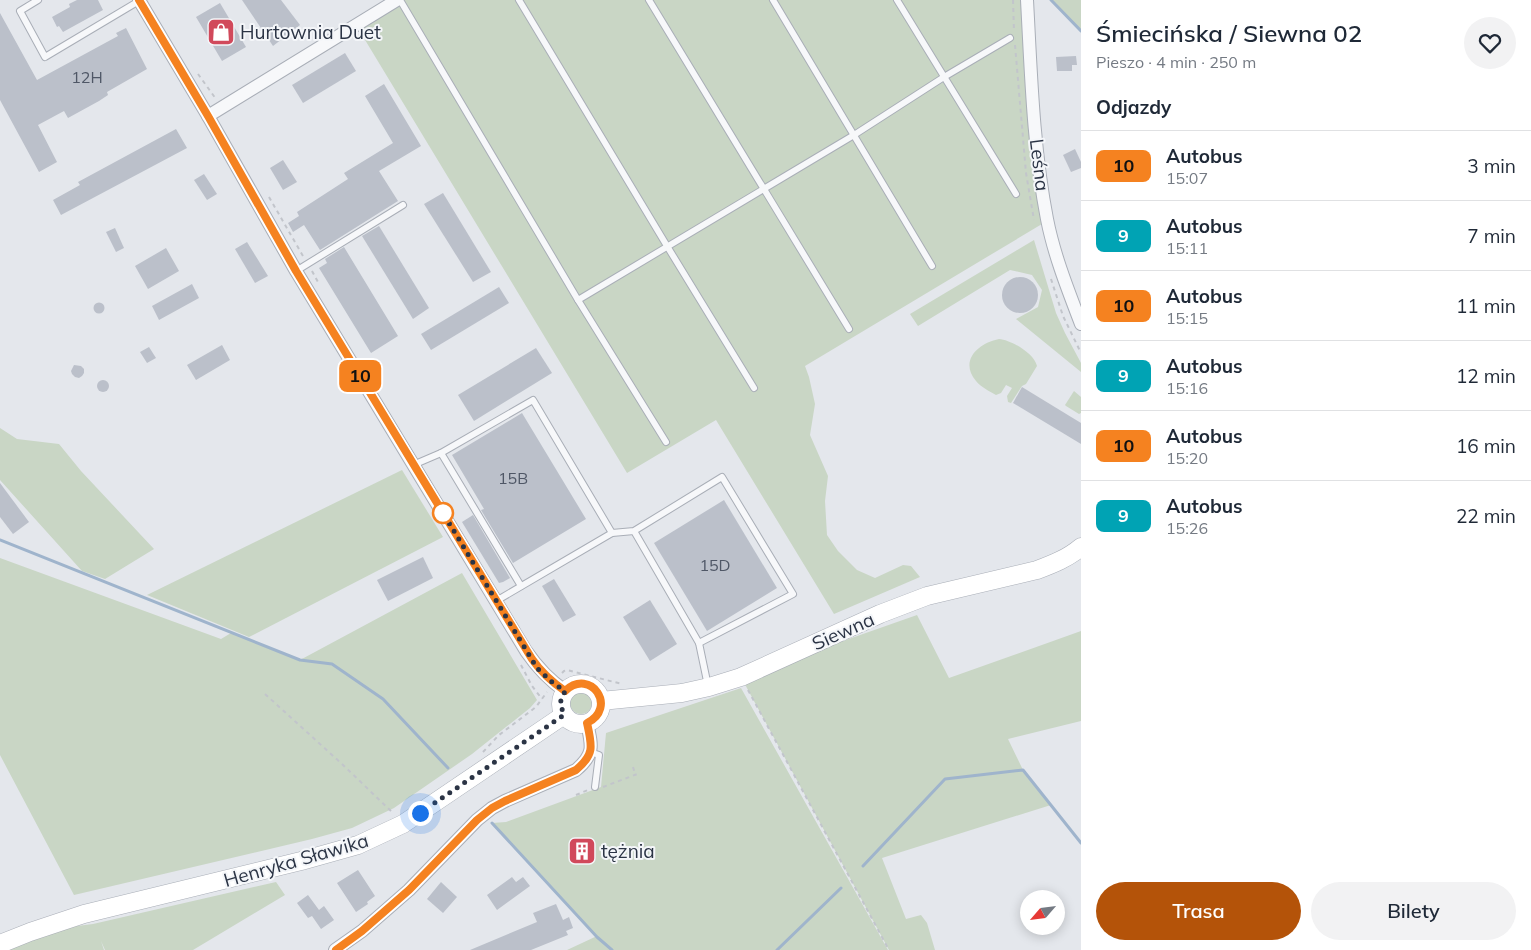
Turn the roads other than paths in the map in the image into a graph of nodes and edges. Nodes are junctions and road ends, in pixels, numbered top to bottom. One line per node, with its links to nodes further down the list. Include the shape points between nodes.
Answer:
1 (38, 0): 2 (lane, via 20,11 45,57)
2 (139, 0): 11 (street)
3 (398, 0): 11 (street); 19 (lane)
4 (519, 0): 16 (lane)
5 (649, 0): 13 (lane)
6 (773, 0): 12 (lane)
7 (896, 0): 10 (lane)
8 (1027, 0): 20 (street, Leśna, via 1038,163 1046,211)
9 (1010, 38): 10 (lane)
10 (944, 77): 12 (lane); 14 (lane)
11 (208, 116): 18 (street)
12 (854, 135): 13 (lane); 17 (lane)
13 (764, 189): 16 (lane); 21 (lane)
14 (1016, 194)
15 (403, 205): 18 (lane)
16 (667, 246): 19 (lane); 22 (lane)
17 (932, 266)
18 (296, 271): 25 (street)
19 (578, 300): 23 (lane)
20 (1081, 324)
21 (849, 329)
22 (754, 388)
23 (666, 442)
24 (441, 453): 25 (lane); 27 (lane, via 532,400); 29 (lane)
25 (414, 465): 30 (street)
26 (634, 532): 27 (lane); 31 (lane); 31 (lane, via 722,477 793,594)
27 (612, 533): 29 (lane)
28 (1081, 547): 32 (main road, Siewna, via 1055,564 1037,570 919,599 741,677)
29 (521, 586): 30 (lane)
30 (496, 601): 33 (street, via 537,668)
31 (699, 643): 32 (lane)
32 (709, 687): 34 (main road, Siewna)
33 (565, 691): 34 (main road, via 574,684 585,684 596,690); 35 (main road, via 560,703)
34 (601, 701): 36 (main road, via 600,712)
35 (564, 715): 36 (main road, via 574,723); 39 (main road, Henryka Sławika, via 403,824 358,845 84,914)
36 (587, 723): 37 (street)
37 (590, 752): 38 (lane, via 599,755); 40 (street, via 576,770 492,808 409,890)
38 (595, 787)
39 (0, 944)
40 (336, 950)

